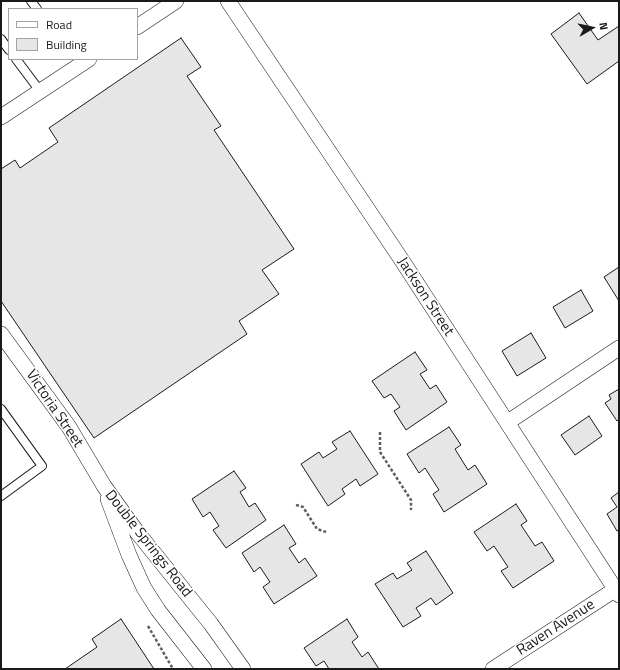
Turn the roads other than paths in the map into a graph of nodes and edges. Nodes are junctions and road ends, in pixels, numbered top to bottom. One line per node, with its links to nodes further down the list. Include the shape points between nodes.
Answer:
1 (176, 1): 3 (street)
2 (228, 1): 13 (street, Jackson Street)
3 (138, 26)
4 (1, 39): 5 (lane)
5 (8, 49)
6 (17, 60): 8 (lane)
7 (79, 62): 8 (street)
8 (40, 91): 9 (street)
9 (1, 116)
10 (1, 334): 14 (street, Victoria Street, via 68,427)
11 (619, 348): 13 (street)
12 (1, 409): 15 (lane, via 42,466)
13 (508, 422): 16 (street, Jackson Street)
14 (104, 486): 17 (street, Double Springs Road, via 144,588); 18 (street, Double Springs Road, via 153,554 211,624)
15 (1, 496)
16 (618, 590): 19 (street, Raven Avenue)
17 (204, 669)
18 (243, 669)
19 (493, 669)

